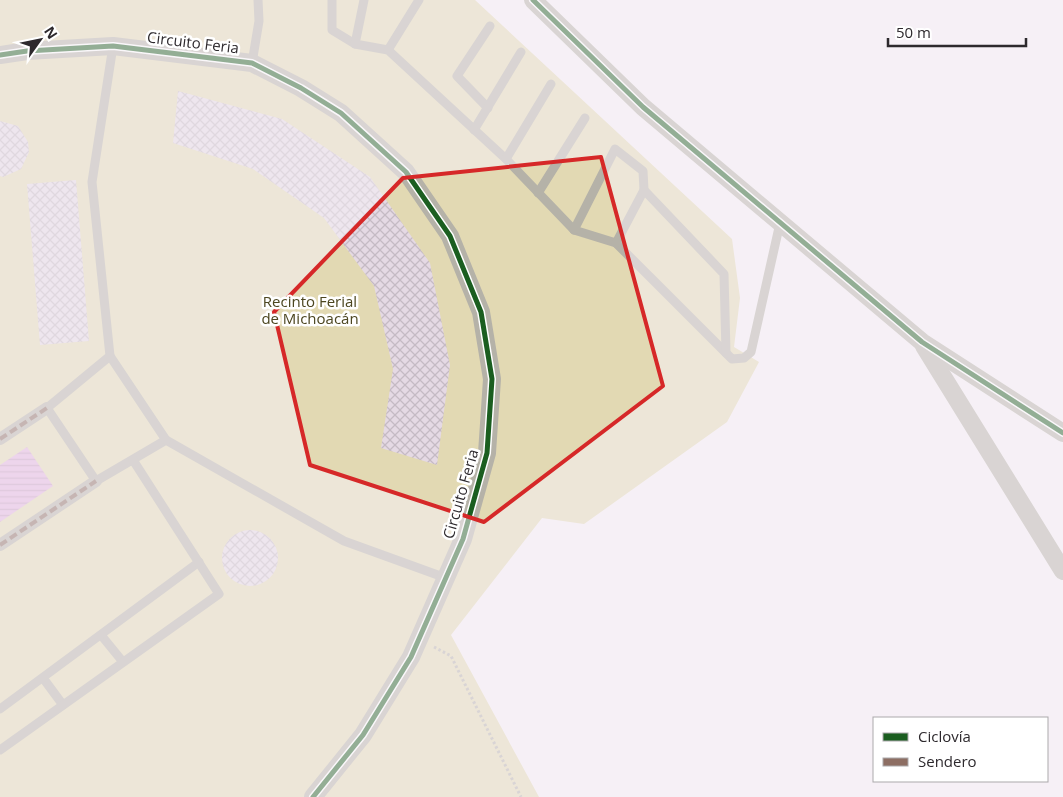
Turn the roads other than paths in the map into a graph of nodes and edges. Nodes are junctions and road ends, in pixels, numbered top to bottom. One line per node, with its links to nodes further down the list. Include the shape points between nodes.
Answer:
1 (258, 0): 12 (lane, via 259,21)
2 (332, 0): 7 (lane, via 332,30)
3 (364, 0): 7 (lane)
4 (418, 0): 9 (lane)
5 (533, 0): 20 (street, via 643,107)
6 (490, 26): 14 (lane, via 456,76)
7 (355, 44): 9 (lane)
8 (113, 46): 11 (street, Circuito Feria); 12 (street, Circuito Feria); 25 (lane, via 92,182)
9 (388, 50): 16 (lane)
10 (521, 52): 14 (lane)
11 (0, 55)
12 (252, 63): 35 (street, Circuito Feria, via 341,113 406,172 450,236 481,312 492,379 487,454 463,540)
13 (551, 84): 17 (lane)
14 (488, 108): 16 (lane)
15 (585, 118): 19 (lane)
16 (474, 130): 17 (lane)
17 (506, 159): 19 (lane)
18 (644, 190): 21 (lane, via 643,171 615,149); 22 (lane); 24 (lane, via 724,274)
19 (538, 193): 21 (lane)
20 (780, 222): 23 (street); 24 (lane, via 751,352 744,358 732,359)
21 (574, 230): 22 (lane)
22 (616, 243): 24 (lane)
23 (922, 342): 27 (street); 34 (street)
24 (726, 352)
25 (110, 356): 26 (lane); 29 (lane)
26 (47, 408): 28 (street); 31 (lane)
27 (1063, 433)
28 (0, 439)
29 (166, 440): 30 (lane); 35 (lane, via 344,541)
30 (133, 460): 31 (lane); 33 (lane)
31 (96, 481): 32 (street)
32 (0, 544)
33 (199, 562): 36 (lane); 37 (lane, via 219,594)
34 (1063, 571)
35 (446, 578): 42 (street, Circuito Feria, via 411,657 363,735)
36 (101, 635): 37 (lane); 38 (lane)
37 (123, 662): 39 (lane)
38 (43, 678): 39 (lane); 40 (lane)
39 (63, 705): 41 (lane)
40 (0, 709)
41 (0, 750)
42 (313, 797)

